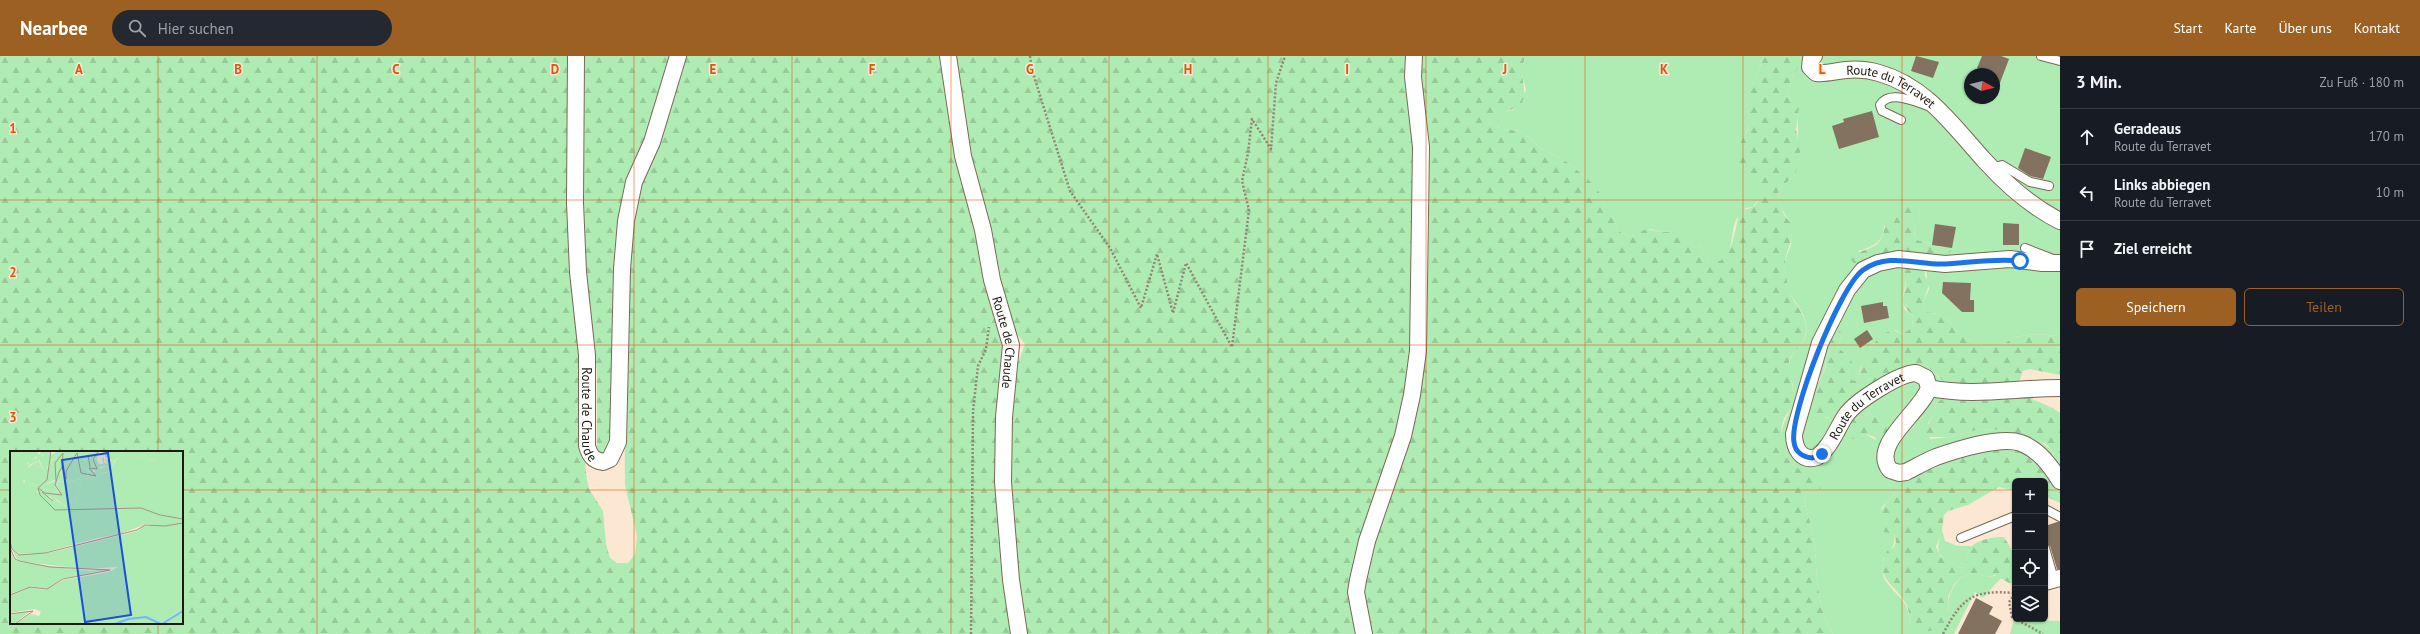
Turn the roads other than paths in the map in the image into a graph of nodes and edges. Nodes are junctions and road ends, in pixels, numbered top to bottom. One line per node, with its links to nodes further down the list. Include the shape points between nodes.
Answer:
1 (576, 56): 2 (street, Route de Chaude, via 575,203 578,272 587,355 587,446 590,455 603,462 610,459 618,442 622,269 626,221 634,182 652,142)
2 (678, 56)
3 (948, 56): 24 (street, Route de Chaude, via 963,156 992,280 1011,345 1004,417 1003,482 1011,580)
4 (1414, 56): 25 (street, via 1412,77 1421,155 1418,351 1403,436 1367,541 1358,580 1356,592)
5 (1814, 56): 8 (street, Route du Terravet, via 1810,67 1816,72 1852,69 1879,73 1908,85)
6 (2041, 56): 7 (lane)
7 (2060, 61)
8 (1939, 110): 9 (lane, via 1899,98 1891,97 1882,101 1882,111); 10 (street, Route du Terravet)
9 (1901, 120)
10 (1991, 168): 11 (lane, via 2002,165 2030,182); 12 (street, Route du Terravet, via 2030,203)
11 (2049, 186)
12 (2060, 221)
13 (2025, 248): 14 (lane)
14 (2058, 263): 15 (street, Route du Terravet, via 2010,259 1945,264 1898,259 1878,263 1863,270 1847,290 1815,356 1795,424 1796,449 1807,458 1817,457 1826,448 1846,414 1856,404 1905,375 1922,375 1926,378)
15 (1929, 388): 16 (street, via 1973,394); 17 (street, Route du Terravet, via 1918,407 1886,448 1884,460 1890,470 1906,472 1950,453 2011,441 2037,452)
16 (2060, 388)
17 (2060, 481)
18 (2048, 510): 19 (lane)
19 (2060, 516)
20 (2012, 517): 21 (lane)
21 (1961, 538)
22 (2046, 550): 23 (lane)
23 (2053, 579)
24 (1019, 634)
25 (1364, 634)

